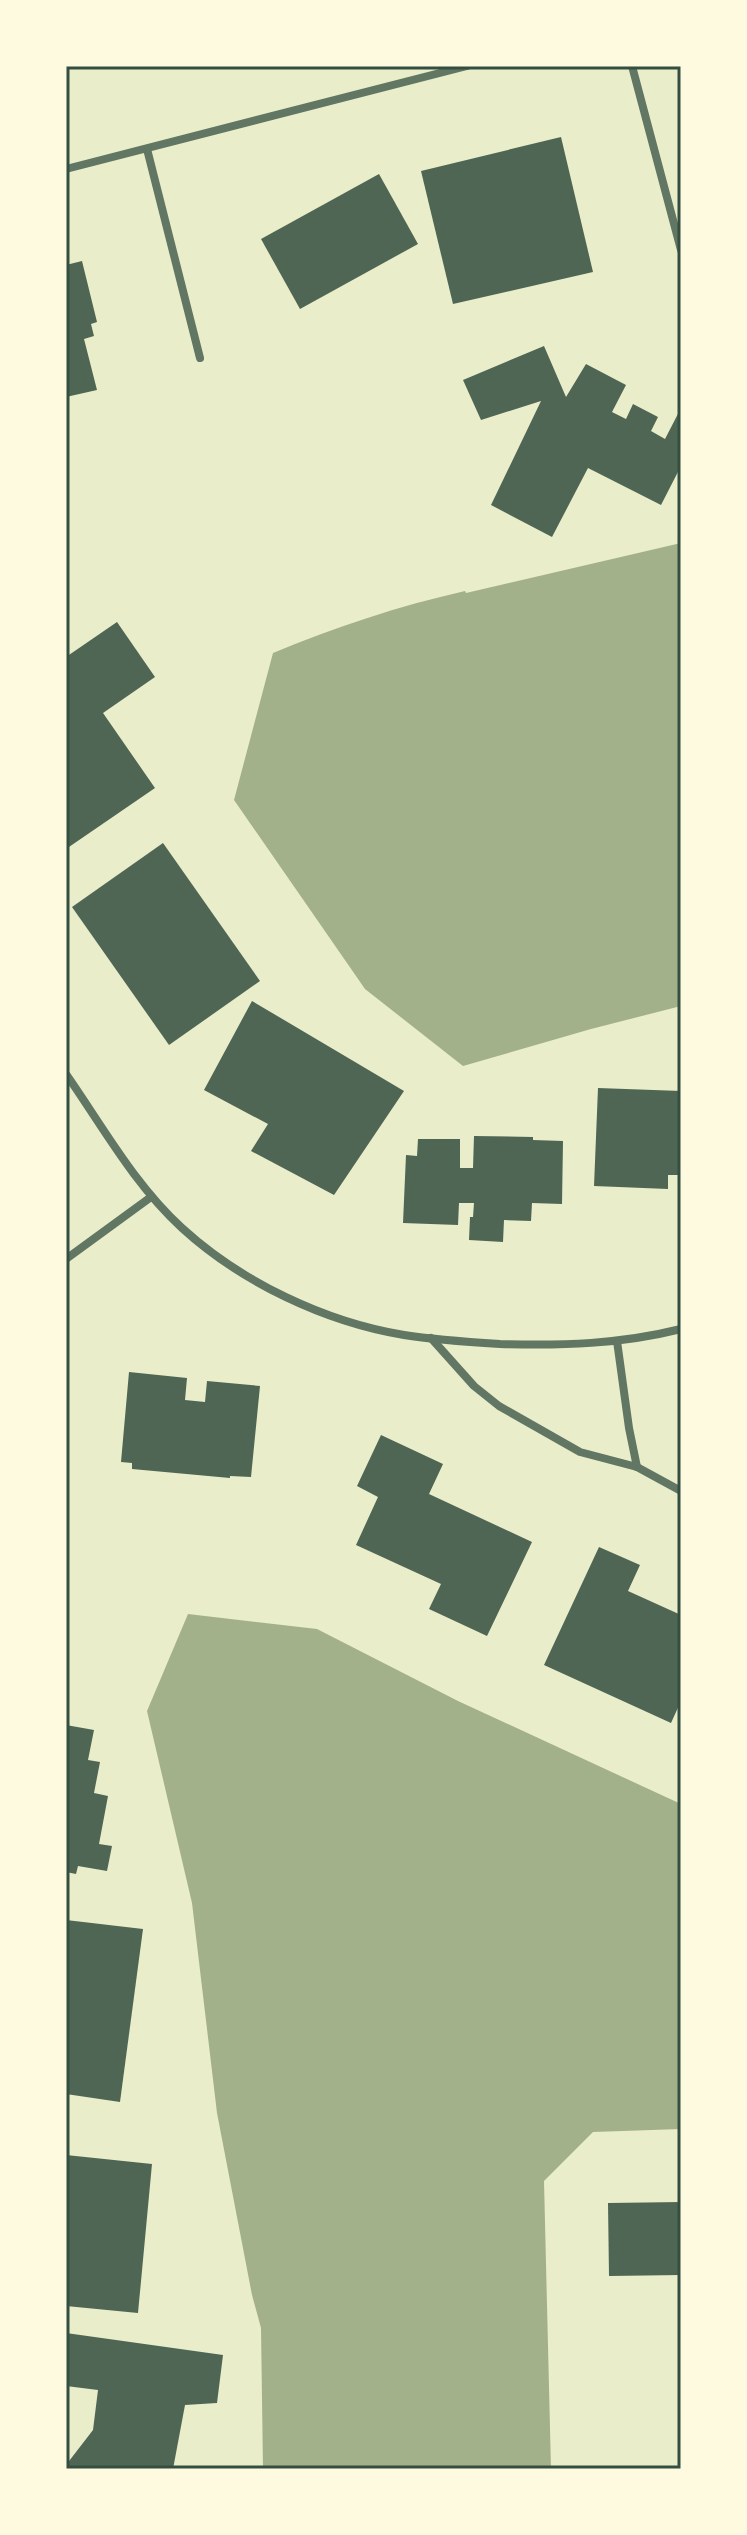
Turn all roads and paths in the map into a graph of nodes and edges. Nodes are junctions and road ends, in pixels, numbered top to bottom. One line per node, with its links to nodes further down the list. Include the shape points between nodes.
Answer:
1 (467, 66): 3 (street)
2 (632, 66): 5 (street)
3 (147, 149): 4 (street); 6 (street)
4 (66, 169)
5 (681, 250)
6 (200, 358)
7 (66, 1074): 8 (street)
8 (151, 1197): 9 (street); 11 (street, via 213,1254 285,1295 359,1324)
9 (66, 1259)
10 (681, 1329): 12 (street)
11 (431, 1338): 12 (street, via 527,1345); 13 (street, via 499,1406 580,1452)
12 (617, 1341): 13 (street)
13 (637, 1467): 14 (street)
14 (681, 1491)

